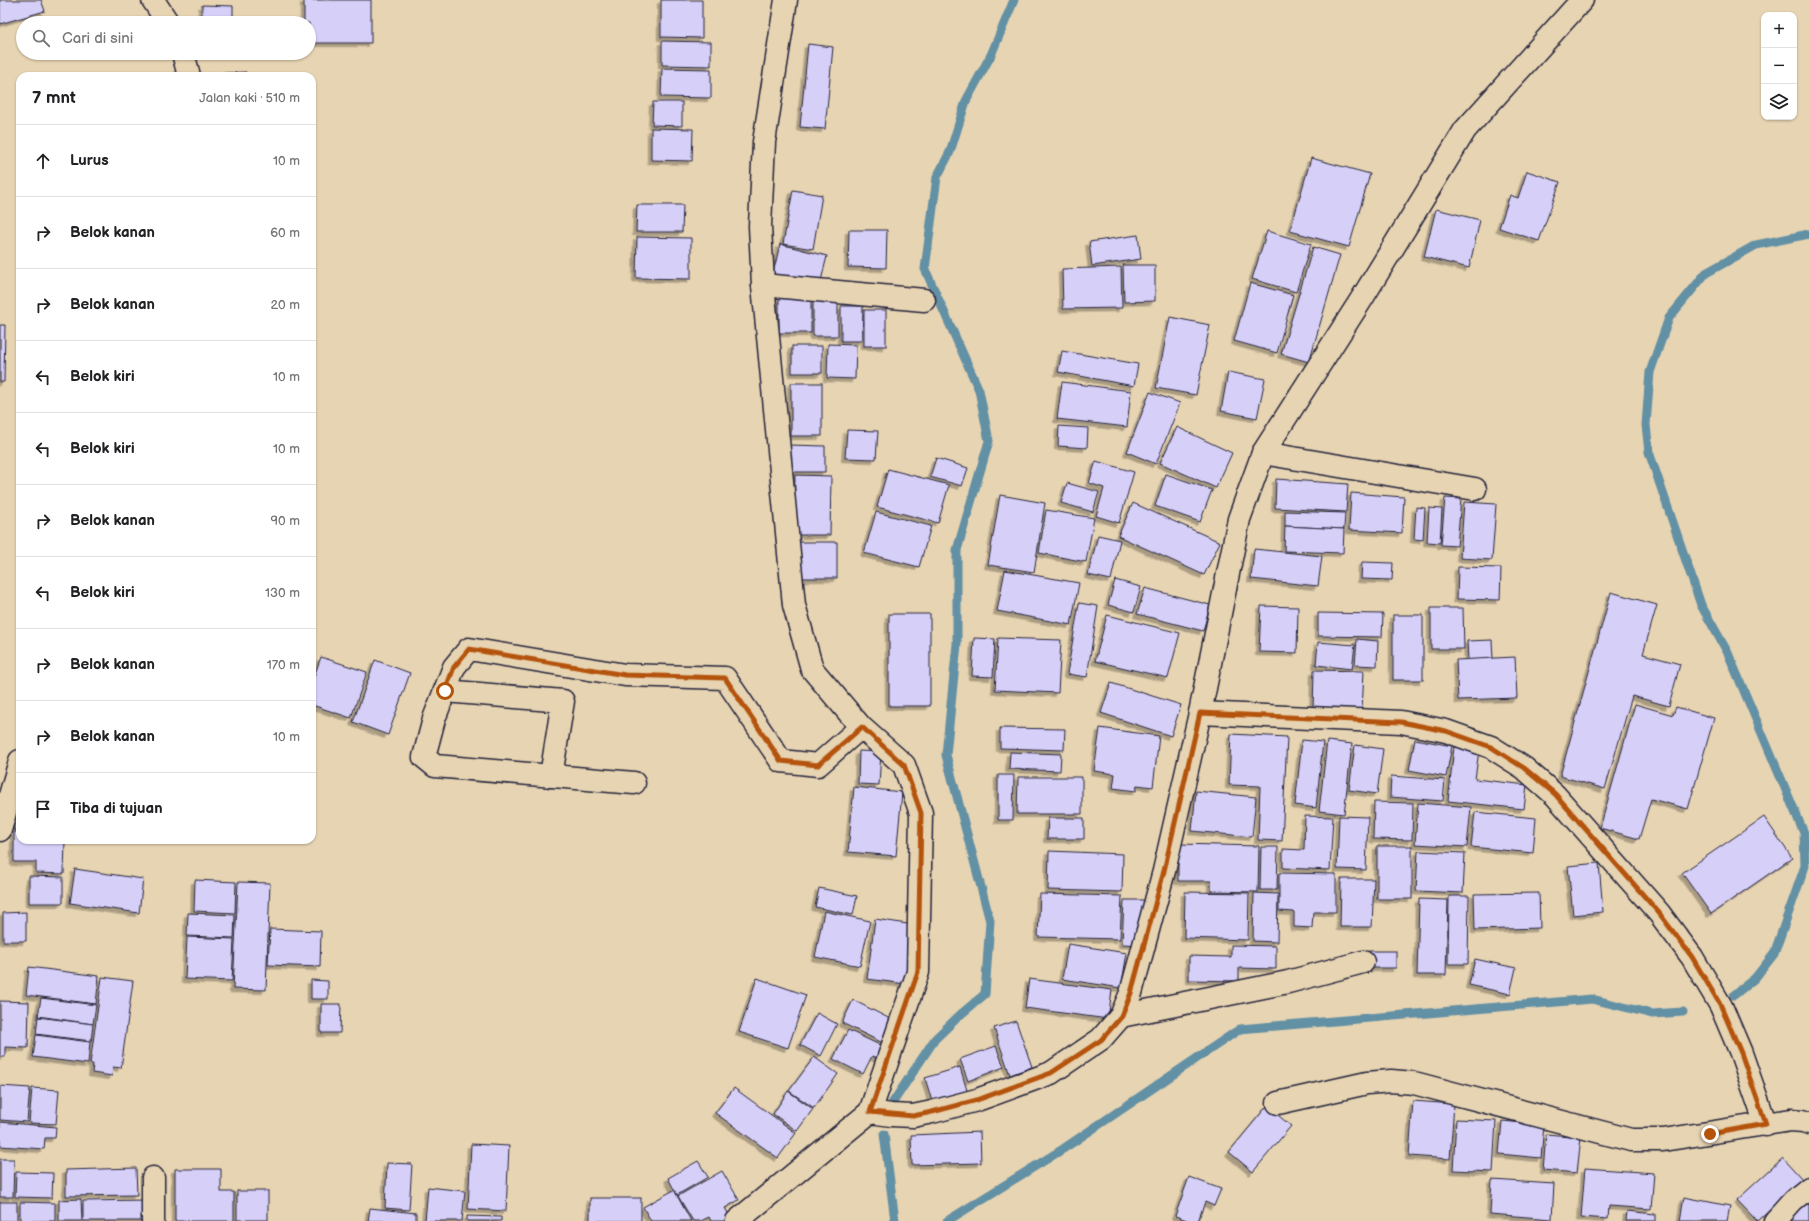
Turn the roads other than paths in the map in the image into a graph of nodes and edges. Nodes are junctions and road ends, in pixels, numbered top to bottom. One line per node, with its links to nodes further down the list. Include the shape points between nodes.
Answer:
1 (153, 0): 4 (street)
2 (786, 0): 7 (street, via 764,142 760,226)
3 (1582, 0): 9 (street, via 1465,130)
4 (163, 16)
5 (185, 60): 6 (street)
6 (188, 72)
7 (763, 285): 8 (street); 13 (street, via 794,605 812,669)
8 (924, 300)
9 (1263, 453): 10 (street); 12 (street, via 1239,519)
10 (1475, 489)
11 (445, 691): 13 (street, via 454,667 469,649 625,675 725,678 781,761 818,765); 15 (street, via 562,701); 15 (street, via 424,757 435,766)
12 (1200, 713): 19 (street, via 1164,871 1131,993); 23 (street, via 1401,722 1446,731 1491,747 1524,768 1555,794 1659,913 1692,957 1721,1006)
13 (862, 727): 21 (street, via 904,765 921,813 918,972)
14 (16, 775): 17 (street)
15 (551, 776): 16 (street)
16 (634, 783)
17 (0, 830)
18 (1363, 962): 19 (street, via 1288,982)
19 (1122, 1016): 21 (street, via 1101,1040 1051,1073 977,1100 932,1112 913,1116)
20 (1278, 1103): 23 (street, via 1391,1080 1414,1083 1631,1140 1663,1140)
21 (870, 1112): 27 (street)
22 (1809, 1123): 23 (street, via 1791,1120)
23 (1766, 1124)
24 (153, 1178): 26 (street)
25 (1809, 1188): 28 (street)
26 (153, 1221)
27 (737, 1221)
28 (1774, 1221)

